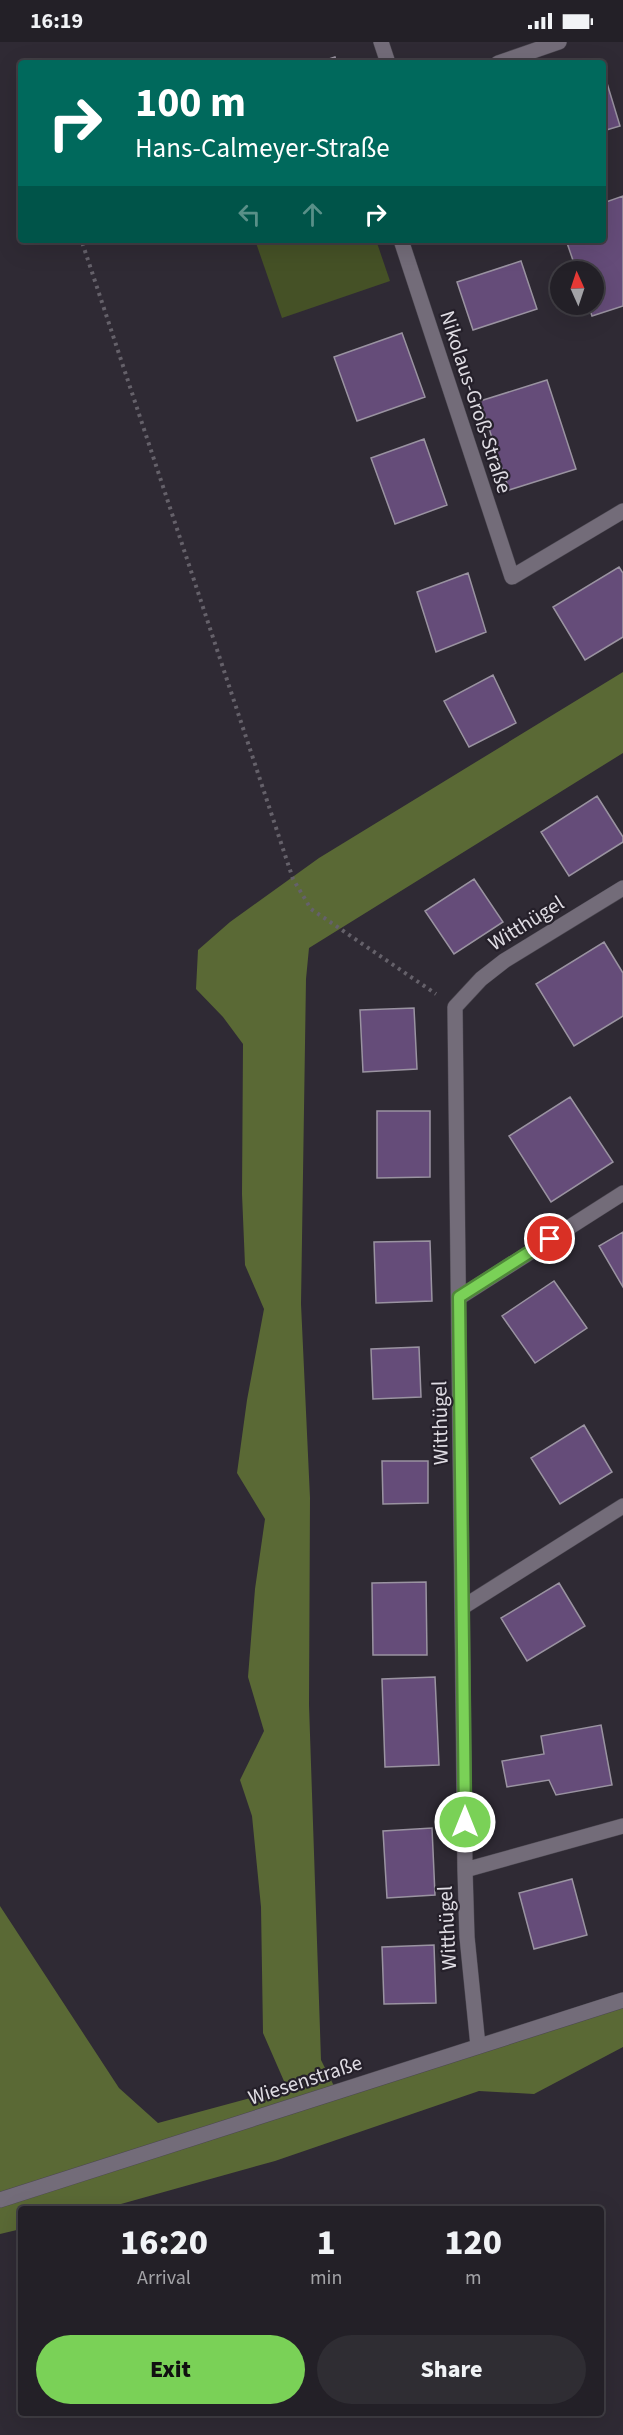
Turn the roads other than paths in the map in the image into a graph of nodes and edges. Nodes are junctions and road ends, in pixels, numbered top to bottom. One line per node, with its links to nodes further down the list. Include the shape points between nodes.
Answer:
1 (381, 42): 3 (street)
2 (559, 42): 4 (street)
3 (387, 60)
4 (507, 60)
5 (402, 243): 6 (street, Nikolaus-Groß-Straße, via 512,577)
6 (623, 511)
7 (623, 888): 9 (street, Witthügel, via 504,961 455,1006)
8 (623, 1193): 9 (street)
9 (459, 1297): 11 (street, Witthügel)
10 (623, 1506): 11 (street)
11 (463, 1607): 13 (street, Witthügel)
12 (623, 1826): 13 (street)
13 (465, 1870): 15 (street, Witthügel)
14 (623, 2000): 15 (street, Wiesenstraße)
15 (478, 2046): 16 (street, Wiesenstraße)
16 (0, 2200)

